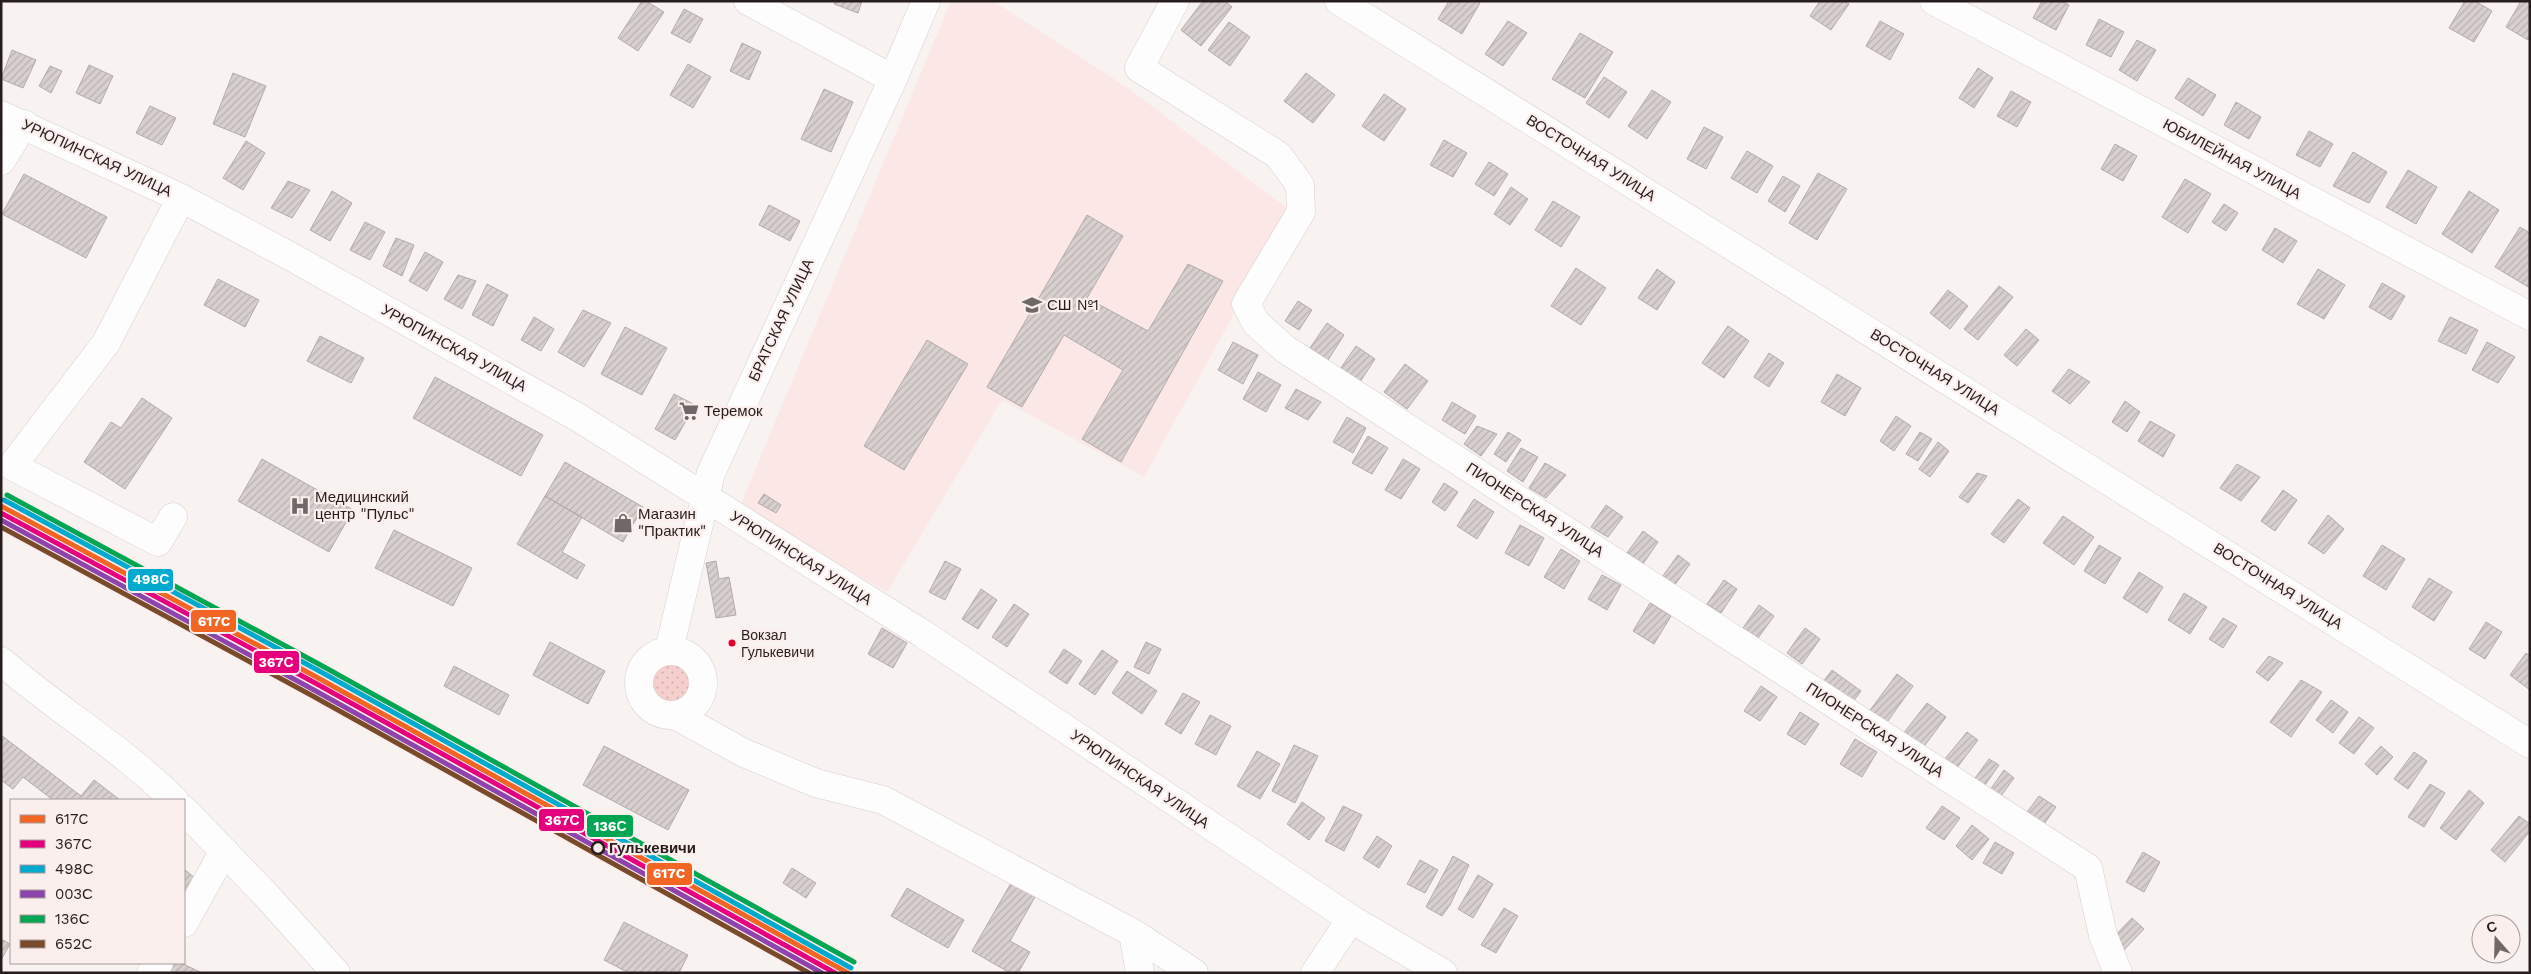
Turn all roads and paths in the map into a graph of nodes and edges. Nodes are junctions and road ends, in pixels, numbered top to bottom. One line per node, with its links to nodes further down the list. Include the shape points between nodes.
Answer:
1 (748, 1): 6 (street)
2 (926, 1): 6 (street, БРАТСКАЯ УЛИЦА)
3 (1175, 1): 28 (street, ПИОНЕРСКАЯ УЛИЦА, via 1139,68 1278,155 1300,185 1301,212 1246,304 1256,323 1285,349 2088,868 2103,936)
4 (1339, 1): 16 (street, ВОСТОЧНАЯ УЛИЦА)
5 (1934, 1): 10 (street, ЮБИЛЕЙНАЯ УЛИЦА)
6 (893, 79): 11 (street, БРАТСКАЯ УЛИЦА, via 711,473)
7 (12, 119): 8 (street); 9 (street, УРЮПИНСКАЯ УЛИЦА)
8 (1, 162)
9 (181, 198): 11 (street, УРЮПИНСКАЯ УЛИЦА, via 579,418); 12 (street, via 106,343 12,466 158,542)
10 (2530, 316)
11 (705, 499): 13 (street, БРАТСКАЯ УЛИЦА); 20 (street, УРЮПИНСКАЯ УЛИЦА, via 923,634)
12 (173, 517)
13 (669, 650): 15 (street, via 690,656 703,674 702,691 695,705); 15 (street, via 650,658 639,676 639,686 647,705 655,712)
14 (1, 661): 17 (street, via 150,776)
15 (676, 715): 22 (street, via 744,754 816,782 883,800)
16 (2530, 744)
17 (173, 799)
18 (185, 811): 19 (street)
19 (224, 851): 21 (street); 23 (street)
20 (1351, 919): 26 (street); 27 (street, УРЮПИНСКАЯ УЛИЦА)
21 (185, 921)
22 (1133, 933): 24 (street); 25 (street)
23 (336, 973)
24 (1140, 973)
25 (1194, 973)
26 (1315, 973)
27 (1443, 973)
28 (2118, 973)

